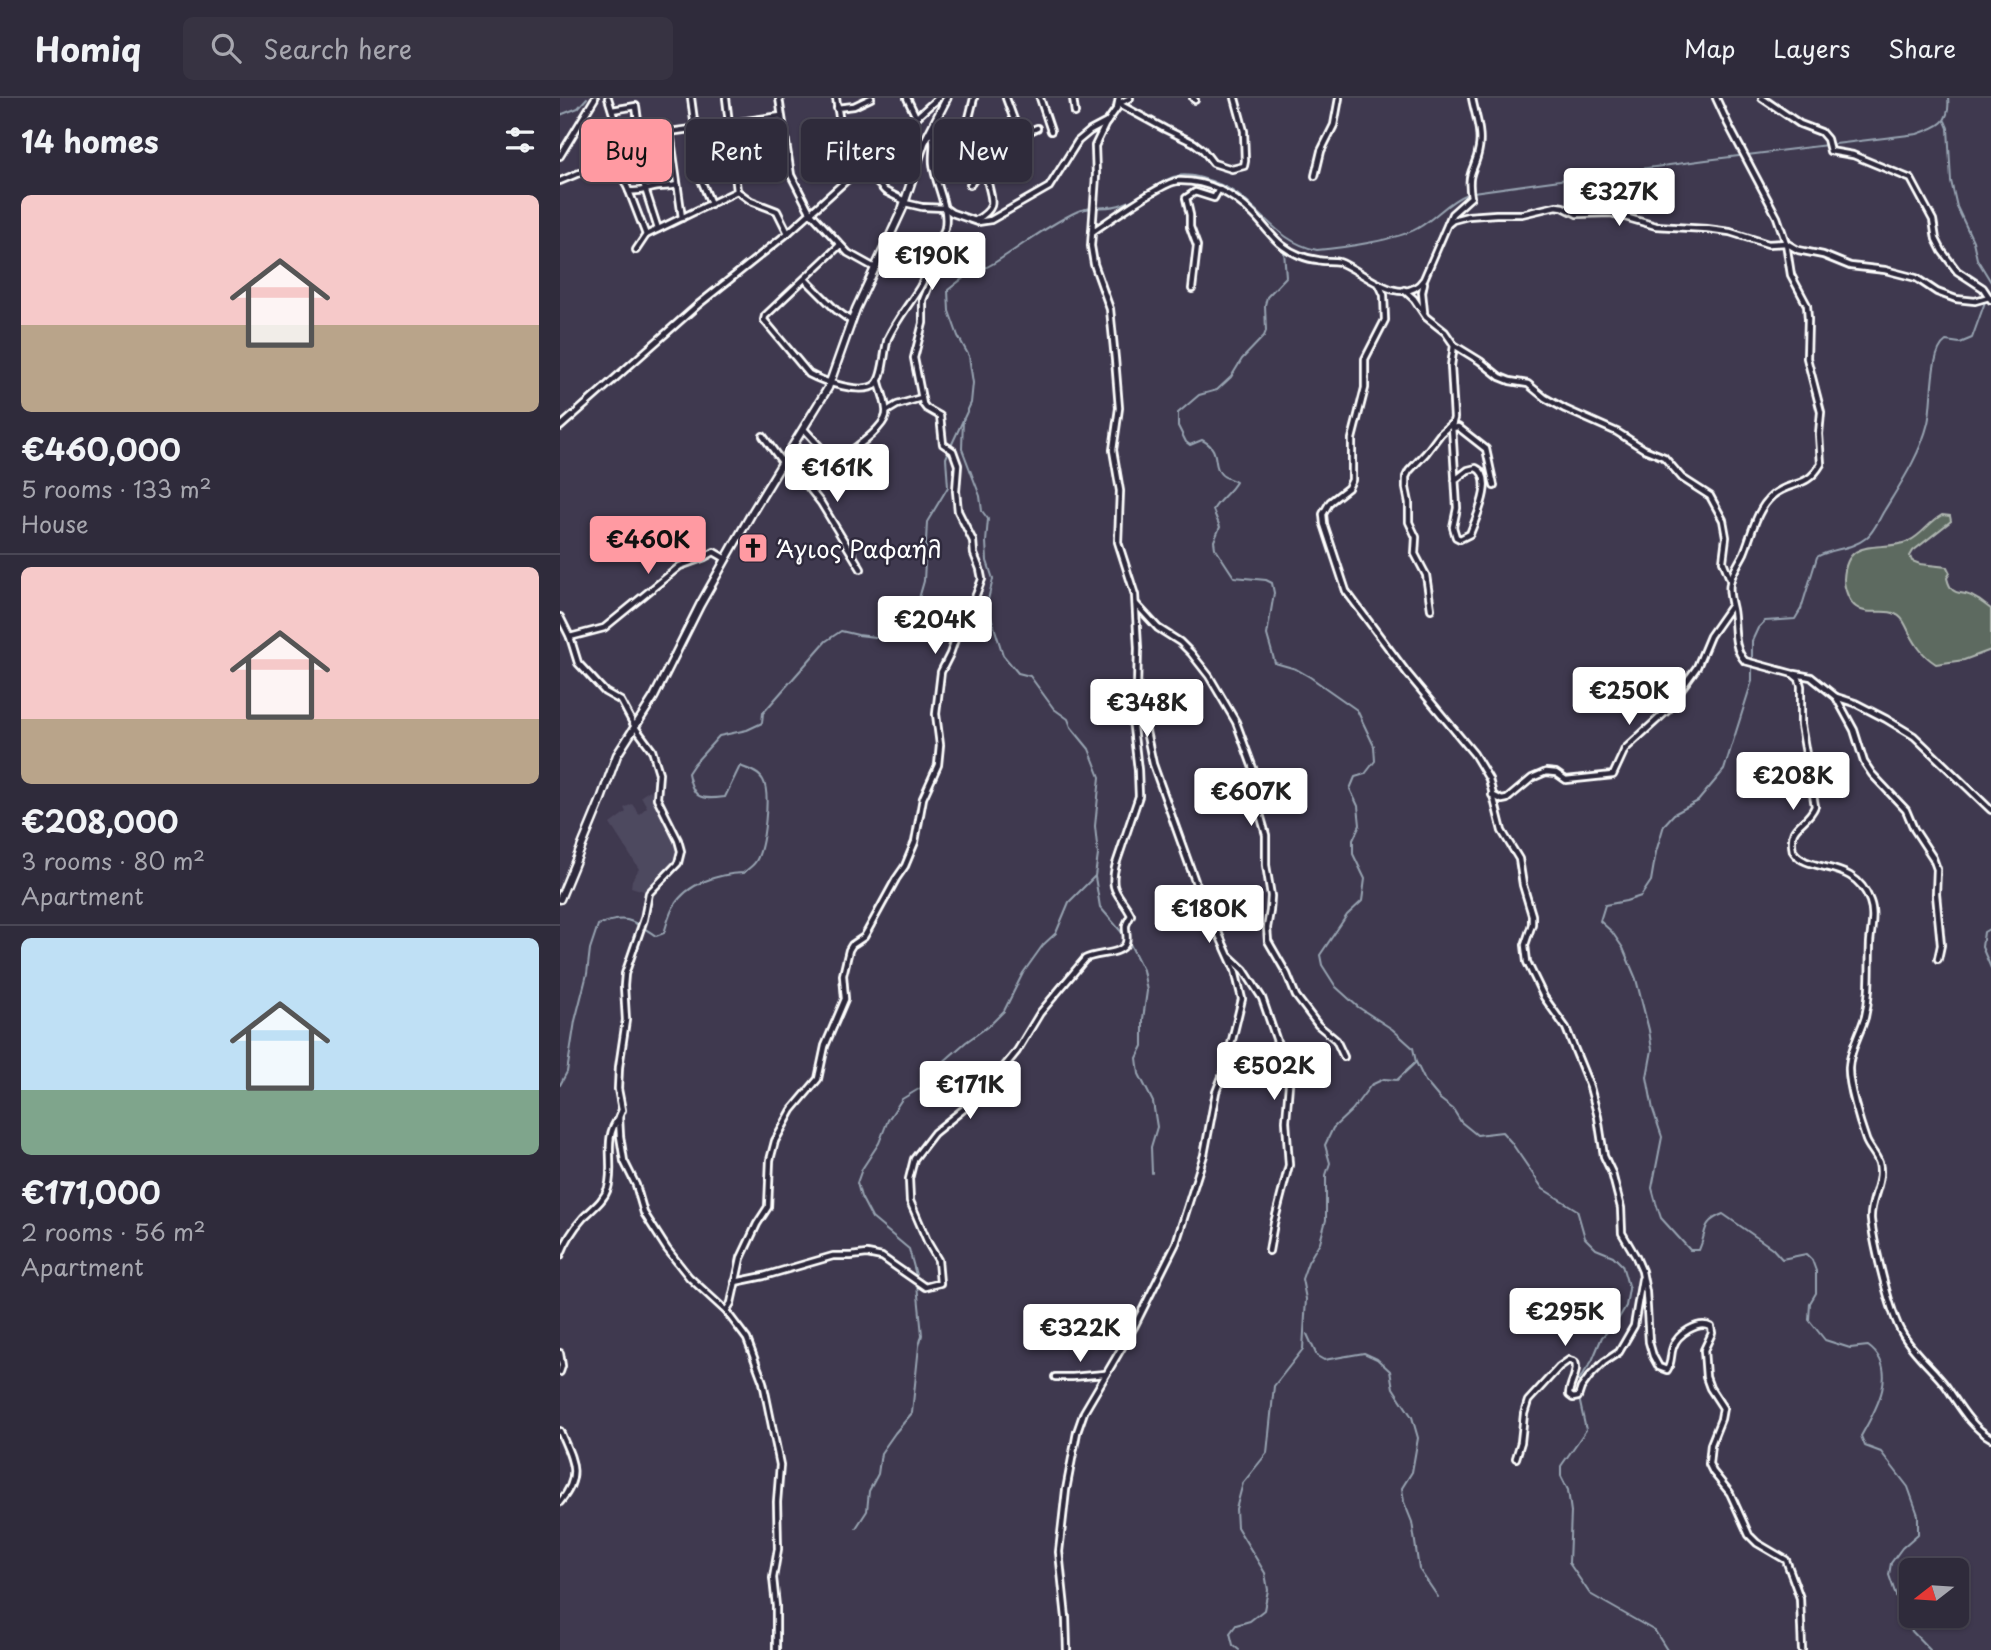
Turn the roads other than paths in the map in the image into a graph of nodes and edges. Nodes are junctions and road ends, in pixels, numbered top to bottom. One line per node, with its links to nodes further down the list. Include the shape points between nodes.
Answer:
1 (595, 98): 42 (street)
2 (608, 98): 23 (street)
3 (691, 98): 29 (street)
4 (726, 98): 30 (street)
5 (779, 98): 25 (street)
6 (836, 98): 22 (street)
7 (871, 98): 22 (street)
8 (907, 98): 26 (street)
9 (938, 98): 26 (street)
10 (947, 98): 40 (main road)
11 (974, 98): 34 (street)
12 (1006, 98): 35 (street)
13 (1040, 98): 39 (street)
14 (1073, 98): 24 (street)
15 (1130, 98): 21 (street)
16 (1234, 98): 21 (street, via 1244,131 1245,161 1236,169 1213,163 1194,143)
17 (1339, 98): 45 (street)
18 (1472, 98): 67 (street, via 1479,146 1468,183 1471,197)
19 (1716, 98): 72 (street)
20 (1762, 98): 82 (street, via 1825,136 1833,152 1853,155 1911,179 1933,220 1942,251 1956,271 1983,288)
21 (1119, 101): 36 (street)
22 (837, 108): 32 (street)
23 (612, 110): 27 (street); 28 (street, via 636,106)
24 (1075, 113)
25 (781, 116): 31 (street); 43 (street)
26 (916, 117): 33 (street)
27 (615, 119)
28 (638, 119)
29 (694, 119)
30 (728, 119)
31 (762, 119)
32 (839, 119)
33 (914, 119)
34 (969, 119)
35 (1014, 119)
36 (1108, 121): 66 (street, via 1078,141 1049,187 991,220); 69 (street, via 1095,146)
37 (1037, 128): 38 (street)
38 (1032, 130)
39 (1051, 131)
40 (932, 133): 61 (main road, via 921,151); 63 (street, via 934,167)
41 (672, 147): 55 (street)
42 (560, 156)
43 (788, 156): 64 (street, via 791,175)
44 (581, 173): 46 (street)
45 (1315, 176)
46 (560, 181)
47 (625, 182): 58 (street)
48 (642, 182): 59 (street)
49 (701, 182): 62 (street)
50 (736, 182): 60 (street)
51 (843, 182): 64 (street)
52 (877, 182): 61 (street)
53 (972, 182): 56 (street)
54 (988, 182): 66 (street, via 992,202)
55 (677, 185): 59 (street); 65 (street)
56 (970, 185)
57 (1219, 189): 69 (street, via 1169,183); 79 (street, via 1284,247 1310,259 1340,263); 80 (street, via 1212,198 1195,192 1186,198 1197,246)
58 (629, 191): 59 (street); 71 (street)
59 (645, 191): 68 (street)
60 (737, 191): 62 (street); 70 (street, via 777,211)
61 (905, 202): 63 (street); 76 (main road)
62 (711, 204): 65 (street)
63 (945, 208): 66 (street); 75 (street, via 947,220)
64 (810, 212): 70 (street); 73 (street)
65 (682, 218): 68 (street)
66 (975, 220)
67 (1448, 224): 72 (street, via 1468,216 1520,214 1559,206 1577,214 1611,213 1652,225); 78 (street)
68 (657, 229): 71 (street)
69 (1091, 232): 100 (street, via 1092,257 1110,309 1117,380 1113,450 1120,491 1118,542)
70 (788, 233): 91 (street, via 699,304)
71 (646, 235): 74 (street)
72 (1786, 243): 82 (street, via 1850,266 1916,278 1956,299); 99 (street, via 1791,275 1808,310 1807,358 1821,412 1822,461 1811,478 1777,492 1764,505)
73 (840, 245): 76 (street); 77 (street)
74 (635, 250)
75 (933, 259): 87 (street, via 890,335); 88 (street, via 914,358)
76 (875, 268): 84 (main road)
77 (805, 279): 84 (street); 86 (street, via 764,320 809,374)
78 (1424, 279): 81 (street, via 1417,287); 83 (street)
79 (1379, 284): 81 (street); 109 (street, via 1385,320 1366,359 1365,388 1352,439 1352,480 1324,510 1323,519 1346,591 1474,754 1485,770)
80 (1192, 289)
81 (1404, 290): 83 (street)
82 (1990, 299)
83 (1424, 313): 85 (street)
84 (852, 321): 86 (main road)
85 (1454, 345): 90 (street); 99 (street, via 1502,379 1528,384 1565,409 1667,460 1682,478 1710,496 1724,520 1723,561)
86 (830, 381): 87 (street, via 859,390); 92 (main road)
87 (878, 381): 89 (street)
88 (921, 398): 89 (street); 123 (street, via 926,408 940,416 943,444 955,453 958,511 973,541 982,579 941,672 936,714 938,765 923,798 915,842 868,930 849,950 843,975 845,999 825,1046 819,1077 792,1110 775,1141 769,1167 769,1204 746,1246)
89 (887, 411): 92 (street, via 873,432 838,461)
90 (1452, 426): 95 (street); 96 (street, via 1486,449); 102 (street, via 1441,433 1405,481 1415,554 1426,575)
91 (560, 427)
92 (804, 429): 94 (main road)
93 (763, 436): 94 (street)
94 (783, 460): 97 (main road); 98 (street, via 821,503)
95 (1455, 480): 95 (street, via 1453,527 1460,539 1470,534 1485,479 1476,468)
96 (1494, 486)
97 (726, 559): 104 (street, via 715,552 684,565 604,628); 108 (main road)
98 (861, 569)
99 (1730, 580): 101 (street)
100 (1136, 604): 106 (street); 118 (street, via 1191,653 1238,728 1254,771 1266,835 1268,941 1296,996 1318,1026 1336,1040)
101 (1731, 605): 105 (street, via 1742,658); 110 (street, via 1669,709 1627,747 1613,775 1566,780 1546,772)
102 (1431, 609)
103 (560, 617): 104 (street)
104 (570, 637): 108 (street, via 578,663 605,692 621,701)
105 (1793, 674): 107 (street, via 1811,677); 130 (street, via 1801,686 1801,725 1815,803 1793,831 1793,851 1801,859 1852,876 1865,891 1872,910 1866,1009 1848,1072 1865,1138 1879,1164 1871,1215 1890,1302 1905,1339 1972,1422)
106 (1137, 689): 116 (street, via 1153,764 1195,881); 123 (street, via 1131,710 1139,796 1114,874 1114,890 1131,915 1125,944 1119,950 1085,959 995,1078 934,1133 915,1159 909,1179 910,1201 939,1264 940,1283 925,1287 882,1257 867,1254 833,1256)
107 (1836, 696): 111 (street, via 1914,736); 117 (street, via 1864,762 1906,810 1936,865)
108 (635, 727): 114 (main road, via 617,755); 119 (street, via 654,754 659,773 657,798 681,854 649,893 627,967)
109 (1492, 795): 110 (street); 112 (street)
110 (1507, 799): 112 (street)
111 (1991, 810)
112 (1497, 813): 122 (street, via 1503,835 1519,859 1532,915 1525,945 1528,967 1566,1028 1582,1065 1621,1208 1622,1233)
113 (560, 874): 114 (street)
114 (568, 880): 115 (main road)
115 (560, 899)
116 (1230, 956): 120 (street, via 1262,998 1289,1084 1289,1166); 127 (street, via 1241,1008 1216,1092 1198,1179 1168,1261)
117 (1938, 959)
118 (1344, 1056)
119 (619, 1117): 121 (street, via 610,1135 607,1191 578,1224); 124 (street, via 623,1157 644,1213 689,1277)
120 (1269, 1251)
121 (560, 1256)
122 (1643, 1275): 131 (street, via 1635,1322 1621,1350 1595,1370 1575,1398 1568,1393 1576,1363 1568,1360 1555,1370 1528,1401); 135 (street, via 1649,1342 1659,1367 1669,1369 1674,1345 1687,1332 1702,1324 1711,1327 1704,1350 1706,1377 1723,1408 1709,1464 1730,1493 1749,1535 1788,1563 1800,1598)
123 (735, 1282): 124 (street)
124 (726, 1311): 133 (street, via 750,1344 779,1459 778,1549 773,1578)
125 (560, 1353): 126 (street)
126 (560, 1372)
127 (1106, 1374): 128 (street); 134 (street, via 1080,1422 1066,1490 1059,1552)
128 (1055, 1377)
129 (560, 1431): 132 (street, via 574,1474)
130 (1991, 1438)
131 (1516, 1458)
132 (560, 1502)
133 (776, 1650)
134 (1067, 1650)
135 (1802, 1650)

